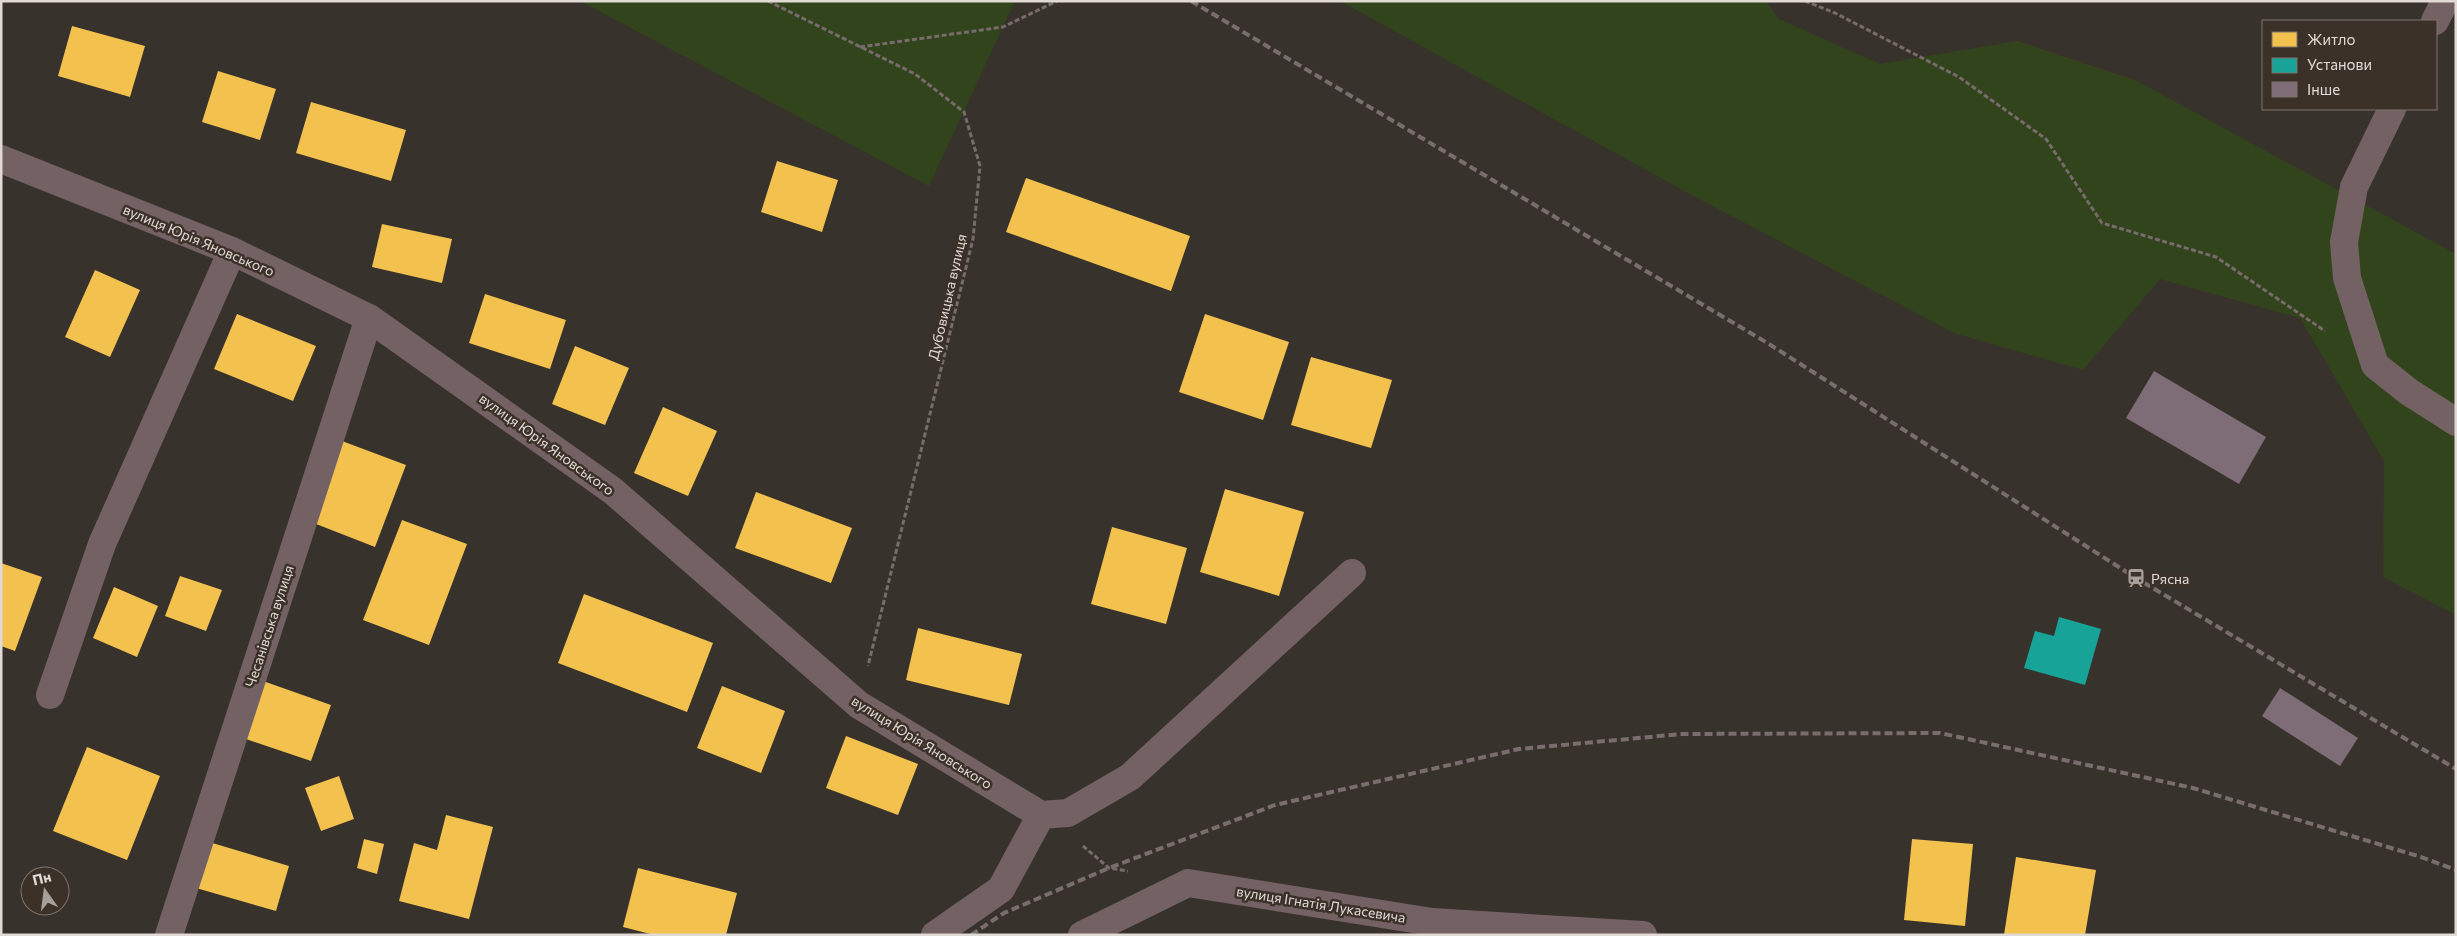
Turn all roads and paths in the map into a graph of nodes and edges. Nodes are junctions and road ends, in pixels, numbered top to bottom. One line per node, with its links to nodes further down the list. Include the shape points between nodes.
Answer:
1 (768, 1): 6 (path, Дубовицька вулиця)
2 (1057, 1): 6 (path, via 1004,27)
3 (1805, 1): 11 (path, via 1960,77 2046,139 2102,223 2216,257)
4 (2445, 1): 5 (street)
5 (2436, 20)
6 (859, 47): 15 (path, Дубовицька вулиця, via 915,74 964,112 980,166 973,239)
7 (2392, 110): 12 (street, via 2354,187 2344,242 2347,278 2375,365)
8 (1, 159): 9 (street, вулиця Юрія Яновського)
9 (232, 251): 10 (street, вулиця Юрія Яновського); 14 (street, via 102,544)
10 (369, 318): 15 (street, вулиця Юрія Яновського, via 613,491); 20 (street, Чесанівська вулиця)
11 (2327, 333)
12 (2456, 422)
13 (1352, 573): 16 (street, via 1130,777)
14 (50, 696)
15 (859, 705): 17 (street, вулиця Юрія Яновського)
16 (1068, 813): 17 (street); 18 (path, via 1084,848 1109,868)
17 (1041, 814): 21 (street, via 1001,889)
18 (1188, 883): 19 (street, вулиця Ігнатія Лукасевича, via 1432,922); 22 (street)
19 (1572, 932): 23 (street, вулиця Ігнатія Лукасевича)
20 (169, 935)
21 (935, 935)
22 (1082, 935)
23 (1643, 935)

